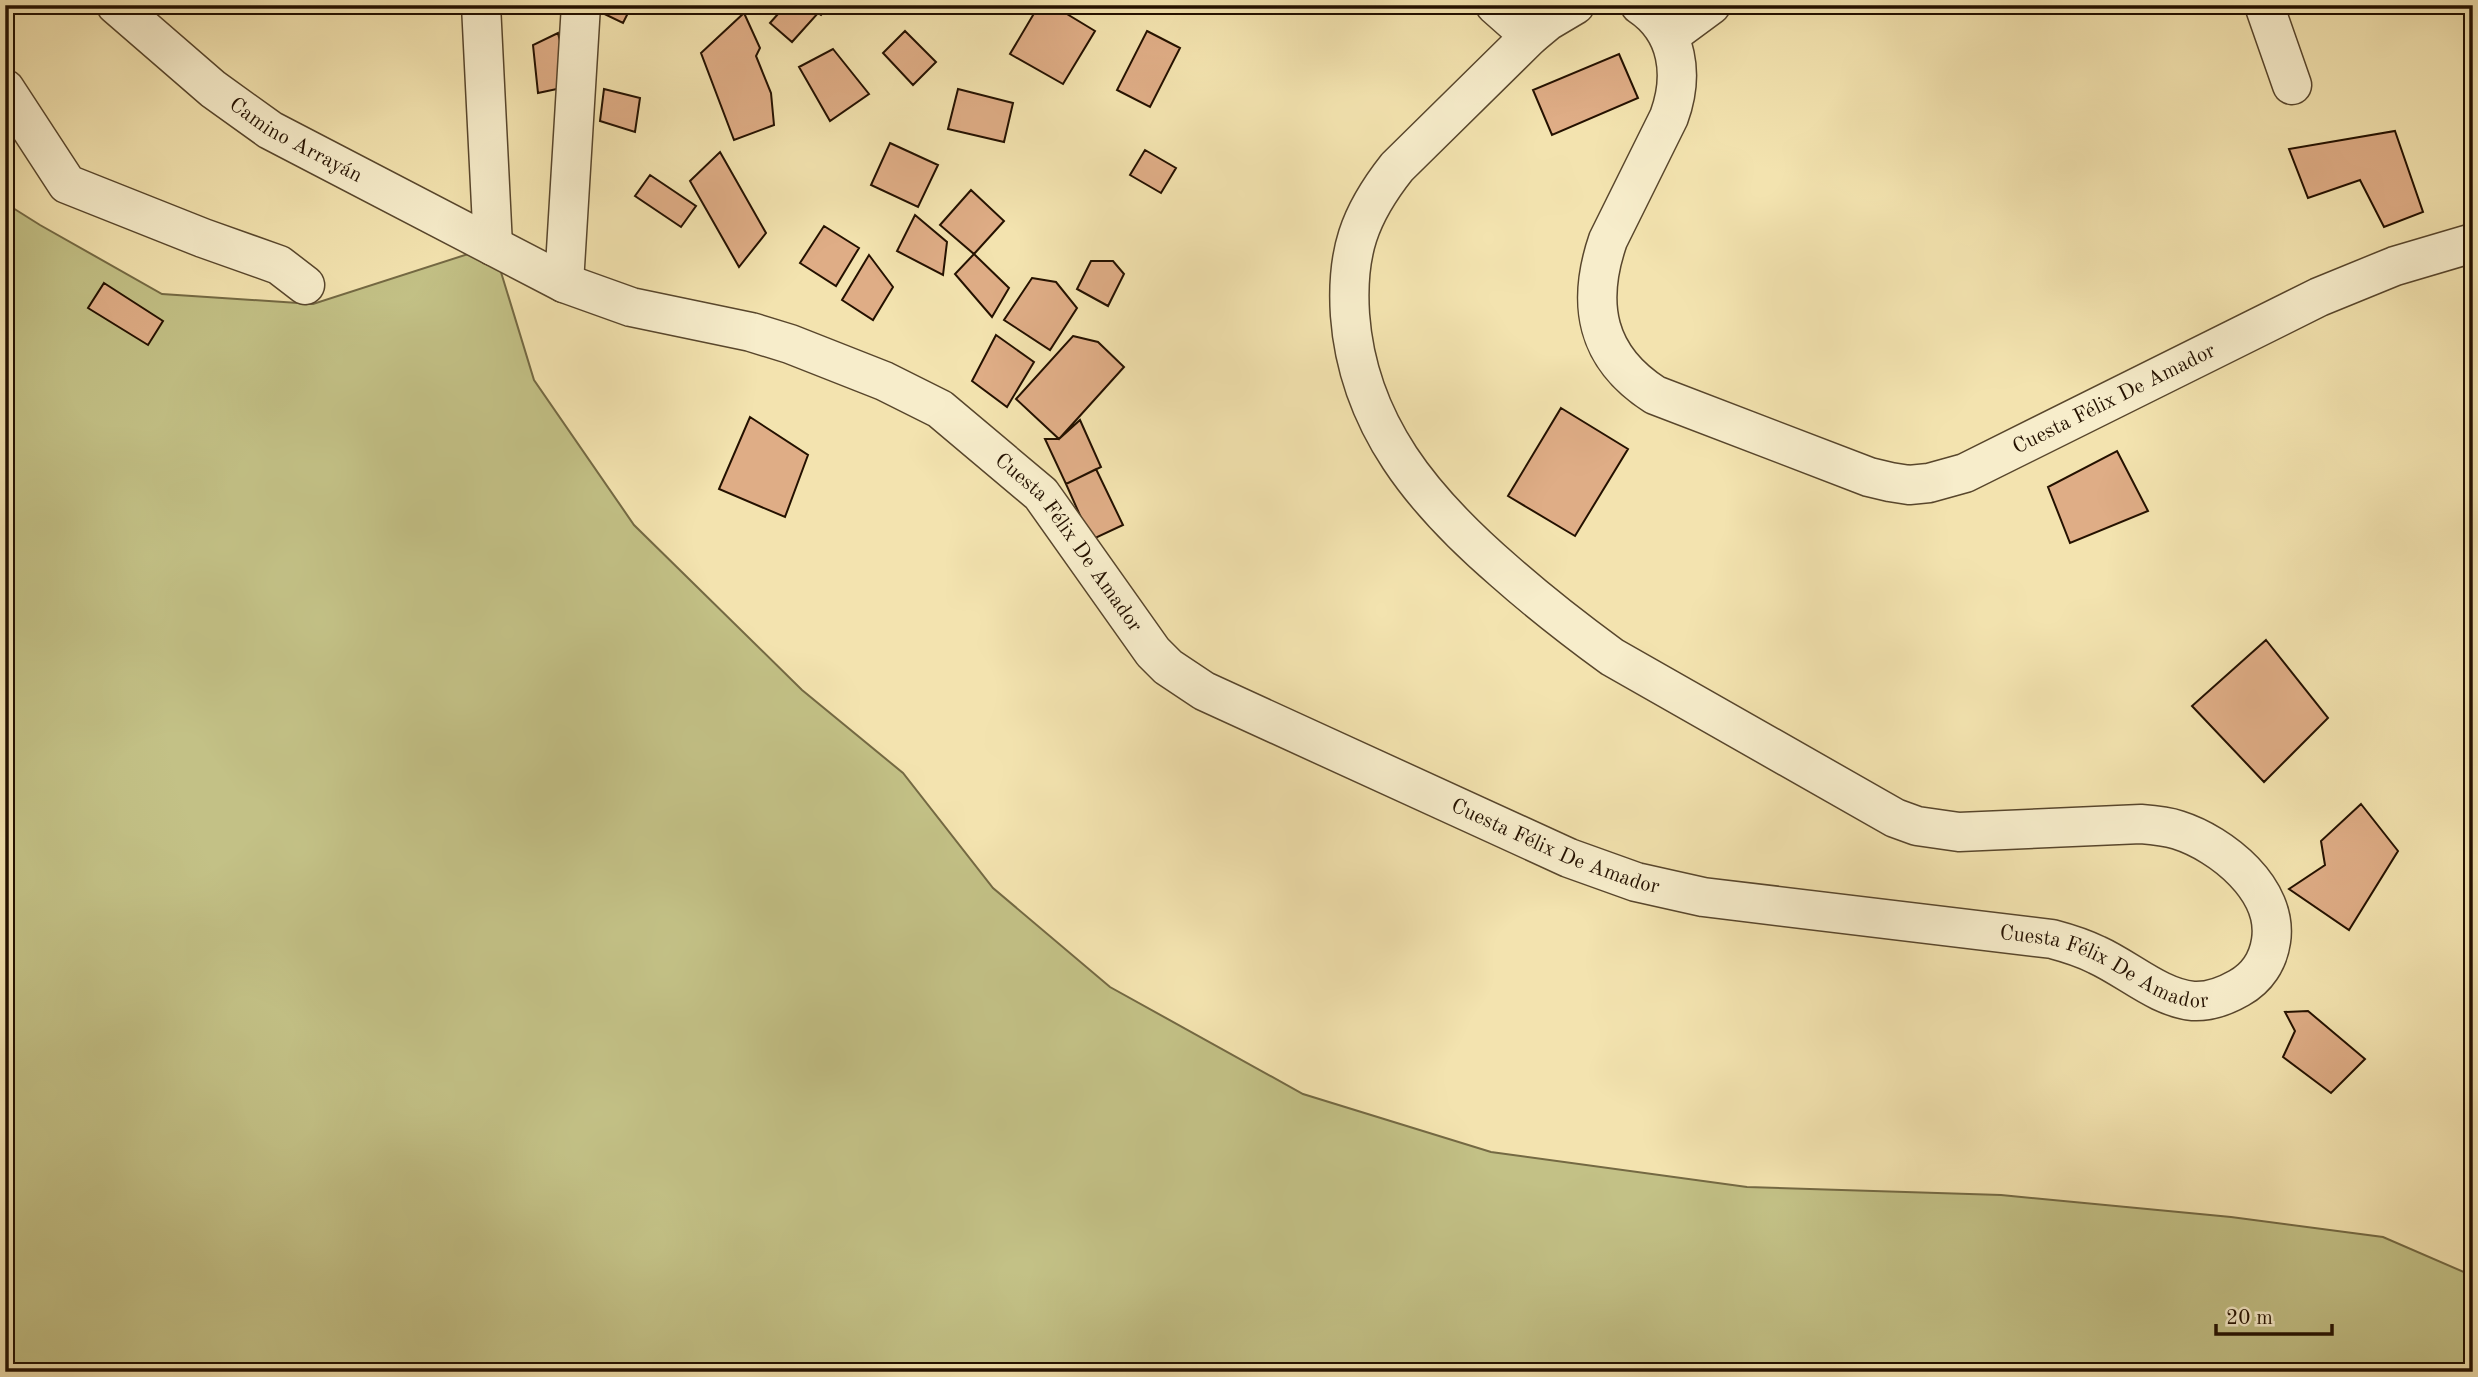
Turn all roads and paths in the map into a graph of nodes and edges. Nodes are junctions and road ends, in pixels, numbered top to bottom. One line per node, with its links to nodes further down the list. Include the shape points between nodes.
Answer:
1 (116, 5): 14 (street, Camino Arrayán, via 213,89 270,130)
2 (481, 5): 14 (street)
3 (581, 5): 15 (street)
4 (1495, 5): 9 (street)
5 (1575, 5): 9 (street, Cuesta Félix De Amador)
6 (1640, 5): 10 (street, Cuesta Félix De Amador)
7 (1711, 5): 10 (street)
8 (2264, 5): 11 (street)
9 (1530, 36): 15 (street, Cuesta Félix De Amador, via 1397,167 1366,212 1355,241 1349,302 1358,369 1382,429 1418,484 1464,536 1602,650 1895,818 1959,832 2161,825 2198,838 2248,877 2270,913 2269,951 2248,983 2212,999 2193,1001 2174,997 2097,954 2052,939 1703,897 1636,882 1569,858 1185,680 1141,637 1041,494 958,422 924,399 790,344 631,307)
10 (1669, 36): 13 (street, Cuesta Félix De Amador, via 1677,57 1676,97 1602,259 1597,303 1609,348 1620,367 1655,395 1870,477 1909,485 1965,473 2319,297 2395,266)
11 (2292, 85)
12 (5, 89): 16 (street, via 67,184 279,265)
13 (2473, 243)
14 (493, 246): 15 (street, Cuesta Félix De Amador)
15 (564, 283)
16 (305, 285)

